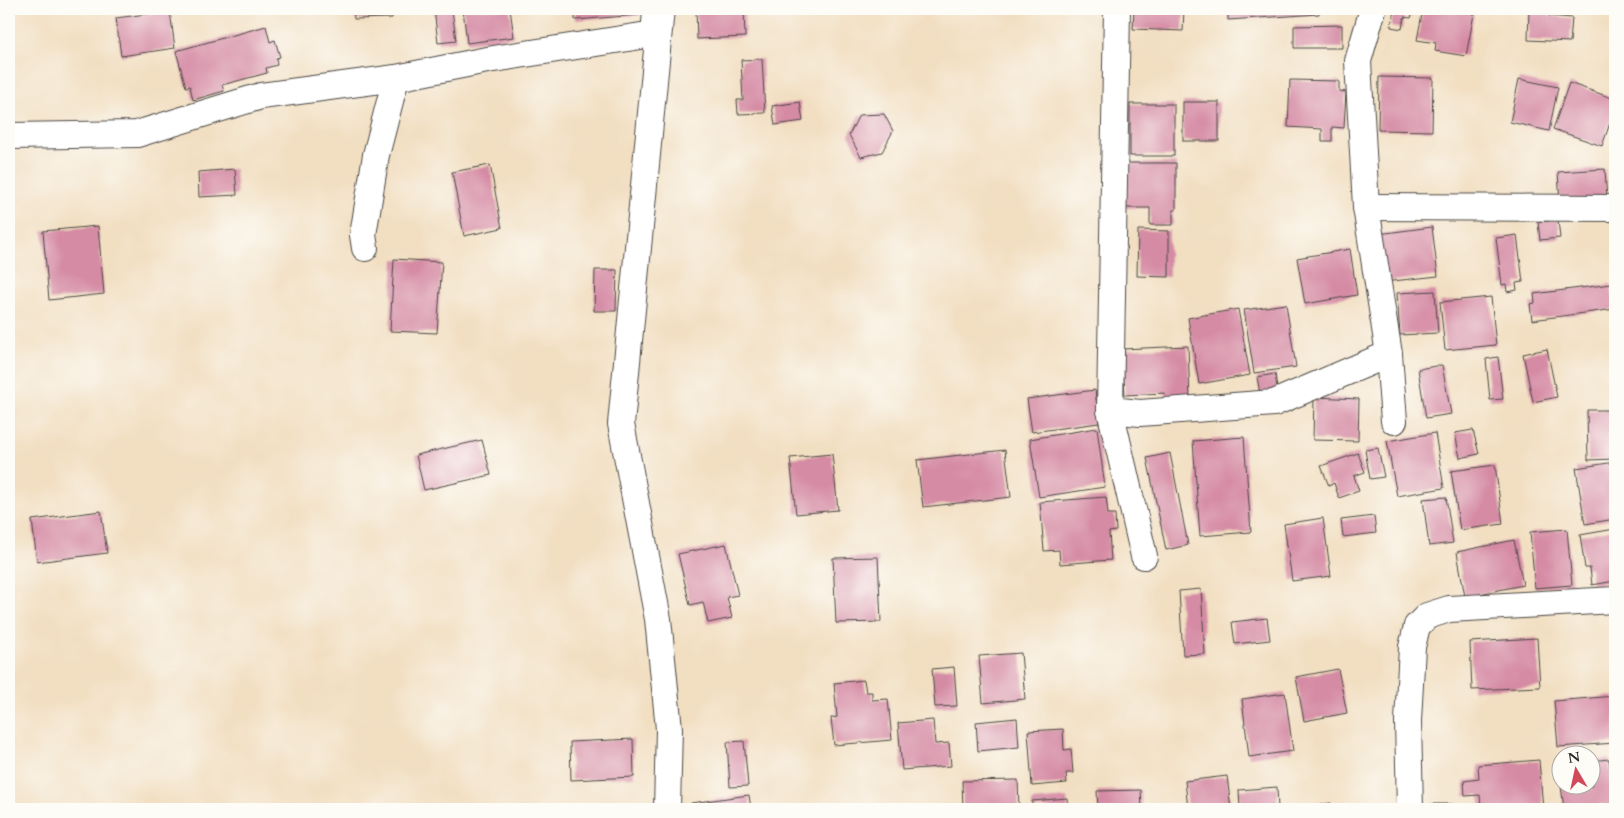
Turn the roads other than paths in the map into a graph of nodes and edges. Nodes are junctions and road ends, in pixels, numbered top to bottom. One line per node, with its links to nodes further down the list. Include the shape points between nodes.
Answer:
1 (656, 9): 5 (street, via 654,34)
2 (661, 9): 15 (street, via 621,424 658,619 669,729)
3 (1117, 9): 11 (street)
4 (1372, 9): 7 (street, via 1358,61)
5 (396, 78): 6 (street, via 261,96 137,134); 9 (street, via 376,155 363,235)
6 (9, 136)
7 (1366, 207): 8 (street); 10 (street)
8 (1615, 208)
9 (365, 248)
10 (1389, 354): 11 (street, via 1274,403 1140,412); 12 (street)
11 (1110, 410): 13 (street)
12 (1394, 421)
13 (1144, 556)
14 (1615, 600): 16 (street, via 1449,609 1427,616 1417,626 1412,647 1408,721)
15 (667, 809)
16 (1410, 809)

